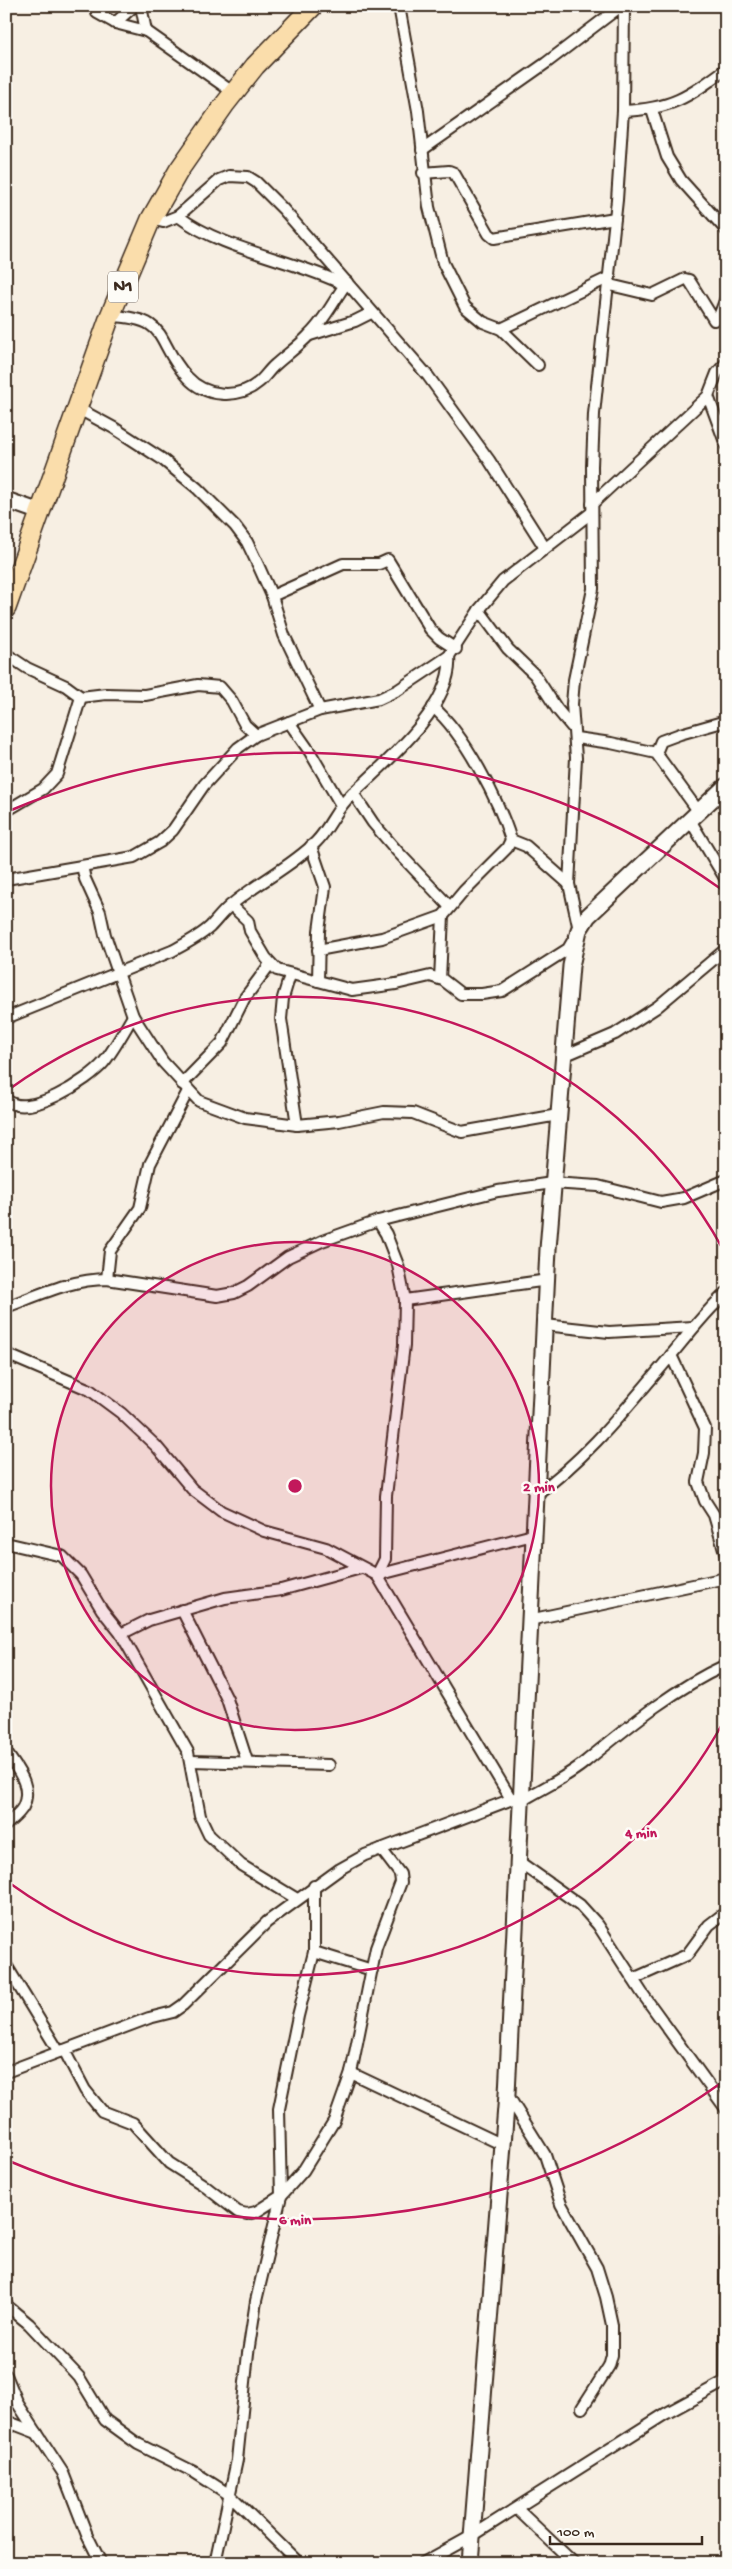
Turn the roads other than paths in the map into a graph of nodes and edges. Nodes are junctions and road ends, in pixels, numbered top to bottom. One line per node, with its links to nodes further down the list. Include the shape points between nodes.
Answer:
1 (134, 6): 7 (street)
2 (141, 6): 8 (street)
3 (399, 6): 13 (street)
4 (623, 6): 12 (street); 13 (street)
5 (305, 9): 10 (highway, N1)
6 (96, 13): 7 (street)
7 (115, 23): 8 (street)
8 (146, 31): 10 (street)
9 (726, 68): 11 (street, via 678,101)
10 (234, 93): 17 (highway, N1, via 179,170)
11 (652, 110): 12 (street); 18 (street, via 667,157 681,180)
12 (623, 111): 16 (street)
13 (422, 150): 14 (street)
14 (423, 173): 16 (street, via 454,173 494,238); 24 (street, via 434,233 454,289 472,314)
15 (178, 216): 17 (street, via 163,222); 20 (street, via 222,240); 20 (street, via 219,180 229,176 248,177 268,194)
16 (615, 218): 19 (street)
17 (151, 219): 23 (highway, N1)
18 (726, 230)
19 (610, 281): 21 (street, via 652,295 689,280 714,320 718,319); 24 (street); 32 (street, via 594,414)
20 (346, 284): 22 (street); 25 (street)
21 (726, 298)
22 (372, 312): 25 (street, via 356,321); 34 (street, via 458,416)
23 (110, 316): 25 (street, via 138,318 149,323 165,341 188,378 210,393 232,393 259,383 272,367); 29 (highway, N1)
24 (501, 329): 27 (street)
25 (310, 335)
26 (726, 364): 28 (street, via 717,373)
27 (538, 365)
28 (708, 396): 30 (street); 32 (street)
29 (79, 409): 33 (highway, N1); 35 (street, via 162,459 216,506 247,542)
30 (726, 445)
31 (6, 500): 33 (street)
32 (591, 509): 34 (street); 45 (street, via 592,602 574,680)
33 (40, 512): 36 (highway, N1)
34 (545, 548): 37 (street, via 503,581)
35 (272, 596): 38 (street, via 343,564 379,564 388,560 430,628); 42 (street, via 284,636)
36 (6, 608)
37 (479, 610): 38 (street); 45 (street, via 508,649 535,675 556,709)
38 (452, 653): 41 (street, via 445,685); 42 (street, via 398,690 379,699)
39 (6, 654): 40 (street)
40 (81, 697): 46 (street, via 145,695 198,685 220,687 245,725); 52 (street, via 56,774 43,789)
41 (433, 707): 50 (street, via 398,752); 54 (street, via 444,716 478,768)
42 (320, 710): 44 (street)
43 (726, 721): 48 (street, via 661,741)
44 (289, 722): 46 (street); 51 (street)
45 (572, 727): 47 (street)
46 (256, 735): 56 (street, via 238,748 204,785 183,818 160,842 134,857)
47 (576, 738): 48 (street); 59 (street)
48 (656, 753): 53 (street)
49 (726, 786): 53 (street)
50 (353, 792): 51 (street); 61 (street, via 373,823)
51 (341, 805): 55 (street)
52 (6, 811)
53 (695, 816): 58 (street); 63 (street, via 606,898)
54 (511, 840): 59 (street, via 526,846); 61 (street)
55 (312, 846): 60 (street); 65 (street, via 325,887)
56 (82, 866): 57 (street); 67 (street)
57 (6, 879)
58 (726, 880)
59 (569, 884): 63 (street)
60 (231, 905): 66 (street, via 248,921 250,931); 67 (street, via 210,927 188,942)
61 (450, 907): 62 (street)
62 (443, 916): 65 (street, via 390,936); 69 (street)
63 (579, 930): 69 (street, via 568,949 502,991 461,994); 73 (street, via 567,992)
64 (726, 949): 73 (street, via 649,1012 615,1034)
65 (318, 950): 70 (street)
66 (270, 964): 68 (street); 74 (street, via 244,999 222,1043)
67 (118, 972): 71 (street); 72 (street)
68 (290, 975): 70 (street); 77 (street, via 281,1019)
69 (440, 979): 70 (street, via 430,976 352,990)
70 (318, 981)
71 (133, 1016): 74 (street); 75 (street, via 104,1063 63,1094 18,1106)
72 (6, 1018)
73 (566, 1055): 76 (street)
74 (185, 1088): 77 (street, via 199,1101 221,1111 245,1118); 81 (street, via 150,1164 140,1208 110,1251)
75 (6, 1099)
76 (558, 1115): 77 (street, via 462,1132 413,1113 394,1112); 79 (street)
77 (297, 1125)
78 (726, 1180): 79 (street, via 684,1198 661,1202 598,1186)
79 (552, 1183): 80 (street, via 498,1191); 82 (street)
80 (378, 1221): 81 (street, via 322,1241 288,1258 234,1293 217,1296); 84 (street, via 398,1265)
81 (107, 1279): 85 (street, via 72,1283)
82 (548, 1280): 84 (street); 86 (street)
83 (726, 1293): 87 (street)
84 (405, 1300): 95 (street, via 404,1345 386,1496 384,1559)
85 (6, 1307)
86 (545, 1325): 87 (street, via 609,1332); 90 (street)
87 (693, 1327): 89 (street)
88 (6, 1354): 94 (street, via 90,1390 121,1413 156,1446 192,1489 221,1511 264,1531 326,1548)
89 (671, 1355): 90 (street, via 574,1465); 93 (street, via 705,1428 698,1482 714,1515)
90 (535, 1495): 91 (street)
91 (533, 1535): 95 (street); 98 (street)
92 (6, 1543): 99 (street, via 62,1556 72,1564)
93 (726, 1556)
94 (361, 1568): 95 (street); 97 (street, via 281,1590 225,1598)
95 (377, 1575): 105 (street)
96 (726, 1578): 98 (street)
97 (182, 1610): 99 (street, via 149,1620); 103 (street, via 227,1699)
98 (529, 1620): 105 (street)
99 (121, 1634): 102 (street)
100 (726, 1665): 105 (street, via 697,1678 665,1699 584,1763)
101 (6, 1752): 106 (street, via 25,1780 25,1795 23,1808)
102 (191, 1761): 103 (street); 110 (street, via 200,1816 209,1835 241,1864)
103 (247, 1761): 104 (street)
104 (328, 1765)
105 (519, 1798): 107 (street); 108 (street)
106 (6, 1825)
107 (381, 1849): 109 (street); 114 (street, via 400,1874 401,1882 376,1948)
108 (518, 1861): 115 (street, via 580,1906 598,1925); 119 (street)
109 (314, 1886): 110 (street); 112 (street)
110 (297, 1899): 116 (street, via 267,1922 173,2012)
111 (726, 1912): 115 (street, via 709,1925 687,1955)
112 (314, 1952): 114 (street); 122 (street, via 279,2110)
113 (6, 1965): 116 (street)
114 (372, 1970): 118 (street)
115 (633, 1979): 120 (street)
116 (61, 2051): 117 (street); 122 (street, via 102,2111 133,2123 169,2163 238,2212 256,2212)
117 (6, 2072)
118 (352, 2073): 121 (street); 122 (street, via 326,2137 303,2171)
119 (507, 2094): 121 (street); 127 (street, via 545,2155 561,2204 597,2268 606,2297 612,2326 612,2355 609,2366)
120 (726, 2109)
121 (503, 2145): 132 (street)
122 (280, 2196): 130 (street, via 256,2301 238,2460)
123 (726, 2240): 126 (street)
124 (6, 2305): 130 (street, via 29,2324 79,2377 105,2420 138,2444 194,2472)
125 (6, 2375): 129 (street, via 18,2404)
126 (725, 2381): 131 (street, via 665,2414)
127 (582, 2408)
128 (8, 2425): 129 (street)
129 (37, 2433): 133 (street, via 63,2473)
130 (230, 2495): 134 (street); 135 (street)
131 (517, 2509): 132 (street); 138 (street)
132 (472, 2536): 136 (street); 137 (street)
133 (101, 2563)
134 (215, 2563)
135 (299, 2563)
136 (423, 2563)
137 (470, 2563)
138 (574, 2563)

